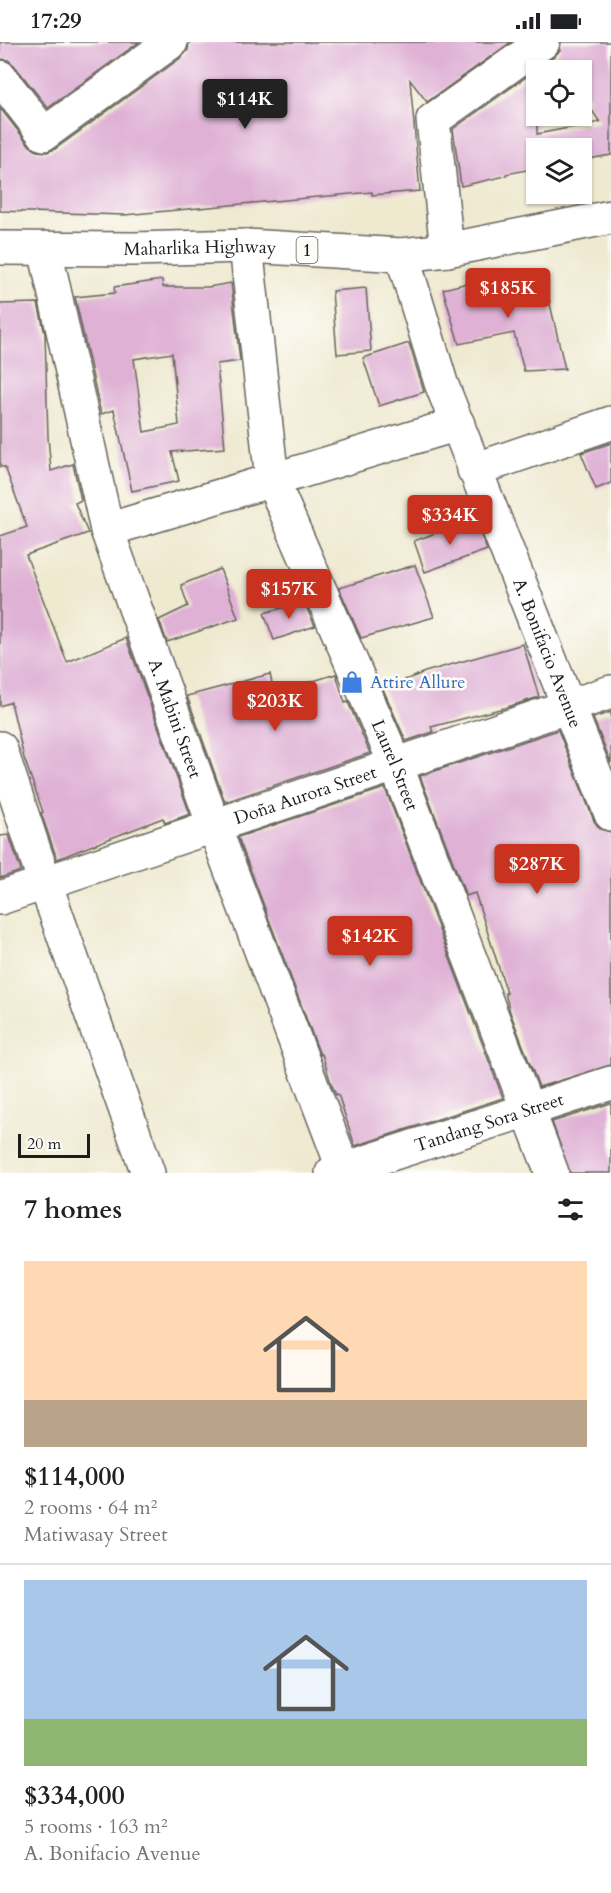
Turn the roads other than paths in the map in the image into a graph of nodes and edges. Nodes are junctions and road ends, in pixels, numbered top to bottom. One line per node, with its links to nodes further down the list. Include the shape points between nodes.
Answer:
1 (171, 42): 3 (street, via 44,134)
2 (543, 42): 8 (street, via 433,120)
3 (0, 77)
4 (611, 217): 8 (street, Maharlika Highway / 1)
5 (246, 246): 7 (street, Maharlika Highway / 1); 9 (street, Maharlika Highway / 1); 13 (street, Laurel Street)
6 (0, 248): 7 (street, Maharlika Highway / 1)
7 (45, 249): 14 (street, A. Mabini Street)
8 (447, 250): 9 (street, Maharlika Highway / 1)
9 (402, 255): 11 (street, A. Bonifacio Avenue, via 441,383)
10 (611, 423): 12 (street)
11 (458, 424): 12 (street, A. Bonifacio Avenue); 13 (street)
12 (474, 470): 16 (street, A. Bonifacio Avenue)
13 (272, 480): 14 (street); 18 (street, Laurel Street)
14 (107, 530): 20 (street, A. Mabini Street)
15 (611, 692): 16 (street, Doña Aurora Street)
16 (567, 706): 18 (street, Doña Aurora Street); 19 (street, A. Bonifacio Avenue)
17 (0, 748): 21 (street)
18 (396, 765): 20 (street, Doña Aurora Street); 24 (street, Laurel Street)
19 (611, 814)
20 (214, 826): 21 (street, Doña Aurora Street); 25 (street, A. Mabini Street)
21 (45, 883): 22 (street, Doña Aurora Street); 26 (street)
22 (0, 898)
23 (611, 1083): 24 (street, Tandang Sora Street)
24 (528, 1110): 25 (street, Tandang Sora Street); 27 (street, Laurel Street)
25 (341, 1172)
26 (148, 1173)
27 (552, 1173)

